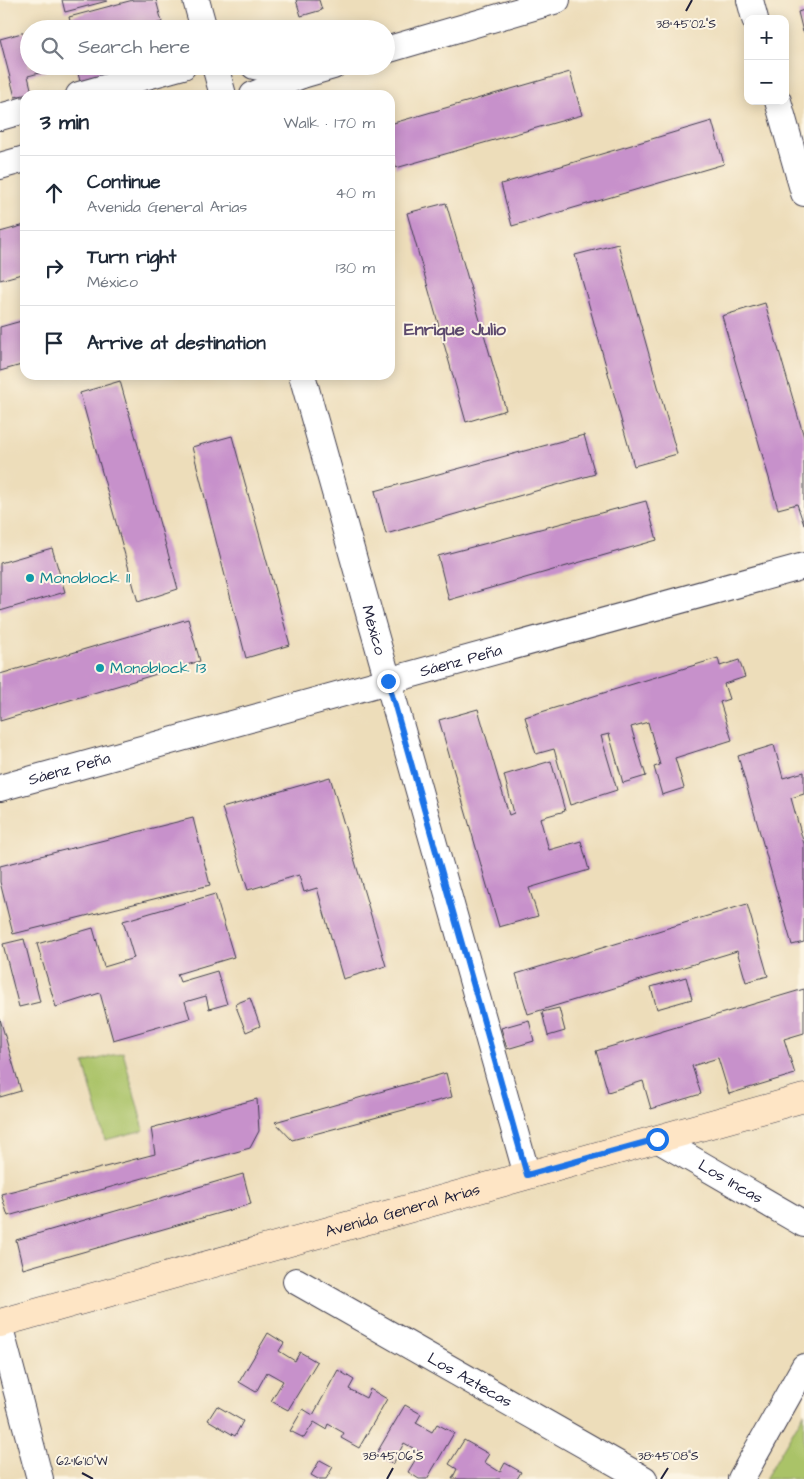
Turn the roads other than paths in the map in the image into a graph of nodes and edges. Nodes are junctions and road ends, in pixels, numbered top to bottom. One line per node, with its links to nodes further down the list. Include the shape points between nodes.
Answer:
1 (196, 0): 5 (street)
2 (557, 0): 6 (street)
3 (750, 0): 4 (street)
4 (754, 15)
5 (202, 20)
6 (395, 47)
7 (151, 75): 12 (street)
8 (217, 75): 13 (street)
9 (297, 75): 11 (street)
10 (305, 75): 11 (street)
11 (302, 76): 14 (street)
12 (97, 90)
13 (222, 90)
14 (265, 90)
15 (779, 105): 20 (street)
16 (20, 111): 17 (street)
17 (0, 117)
18 (20, 160): 19 (street)
19 (0, 166)
20 (804, 193)
21 (303, 380): 23 (street, México)
22 (804, 566): 23 (street, Sáenz Peña)
23 (388, 681): 24 (street, Sáenz Peña); 27 (street, México)
24 (0, 788)
25 (804, 1098): 26 (main road, Avenida General Arias)
26 (657, 1139): 27 (main road, Avenida General Arias); 28 (street, Los Incas)
27 (527, 1175): 30 (main road, Avenida General Arias)
28 (804, 1224)
29 (296, 1281): 34 (street, Los Aztecas)
30 (0, 1323)
31 (0, 1328): 33 (street)
32 (804, 1366): 35 (street)
33 (40, 1479)
34 (644, 1479)
35 (741, 1479)

